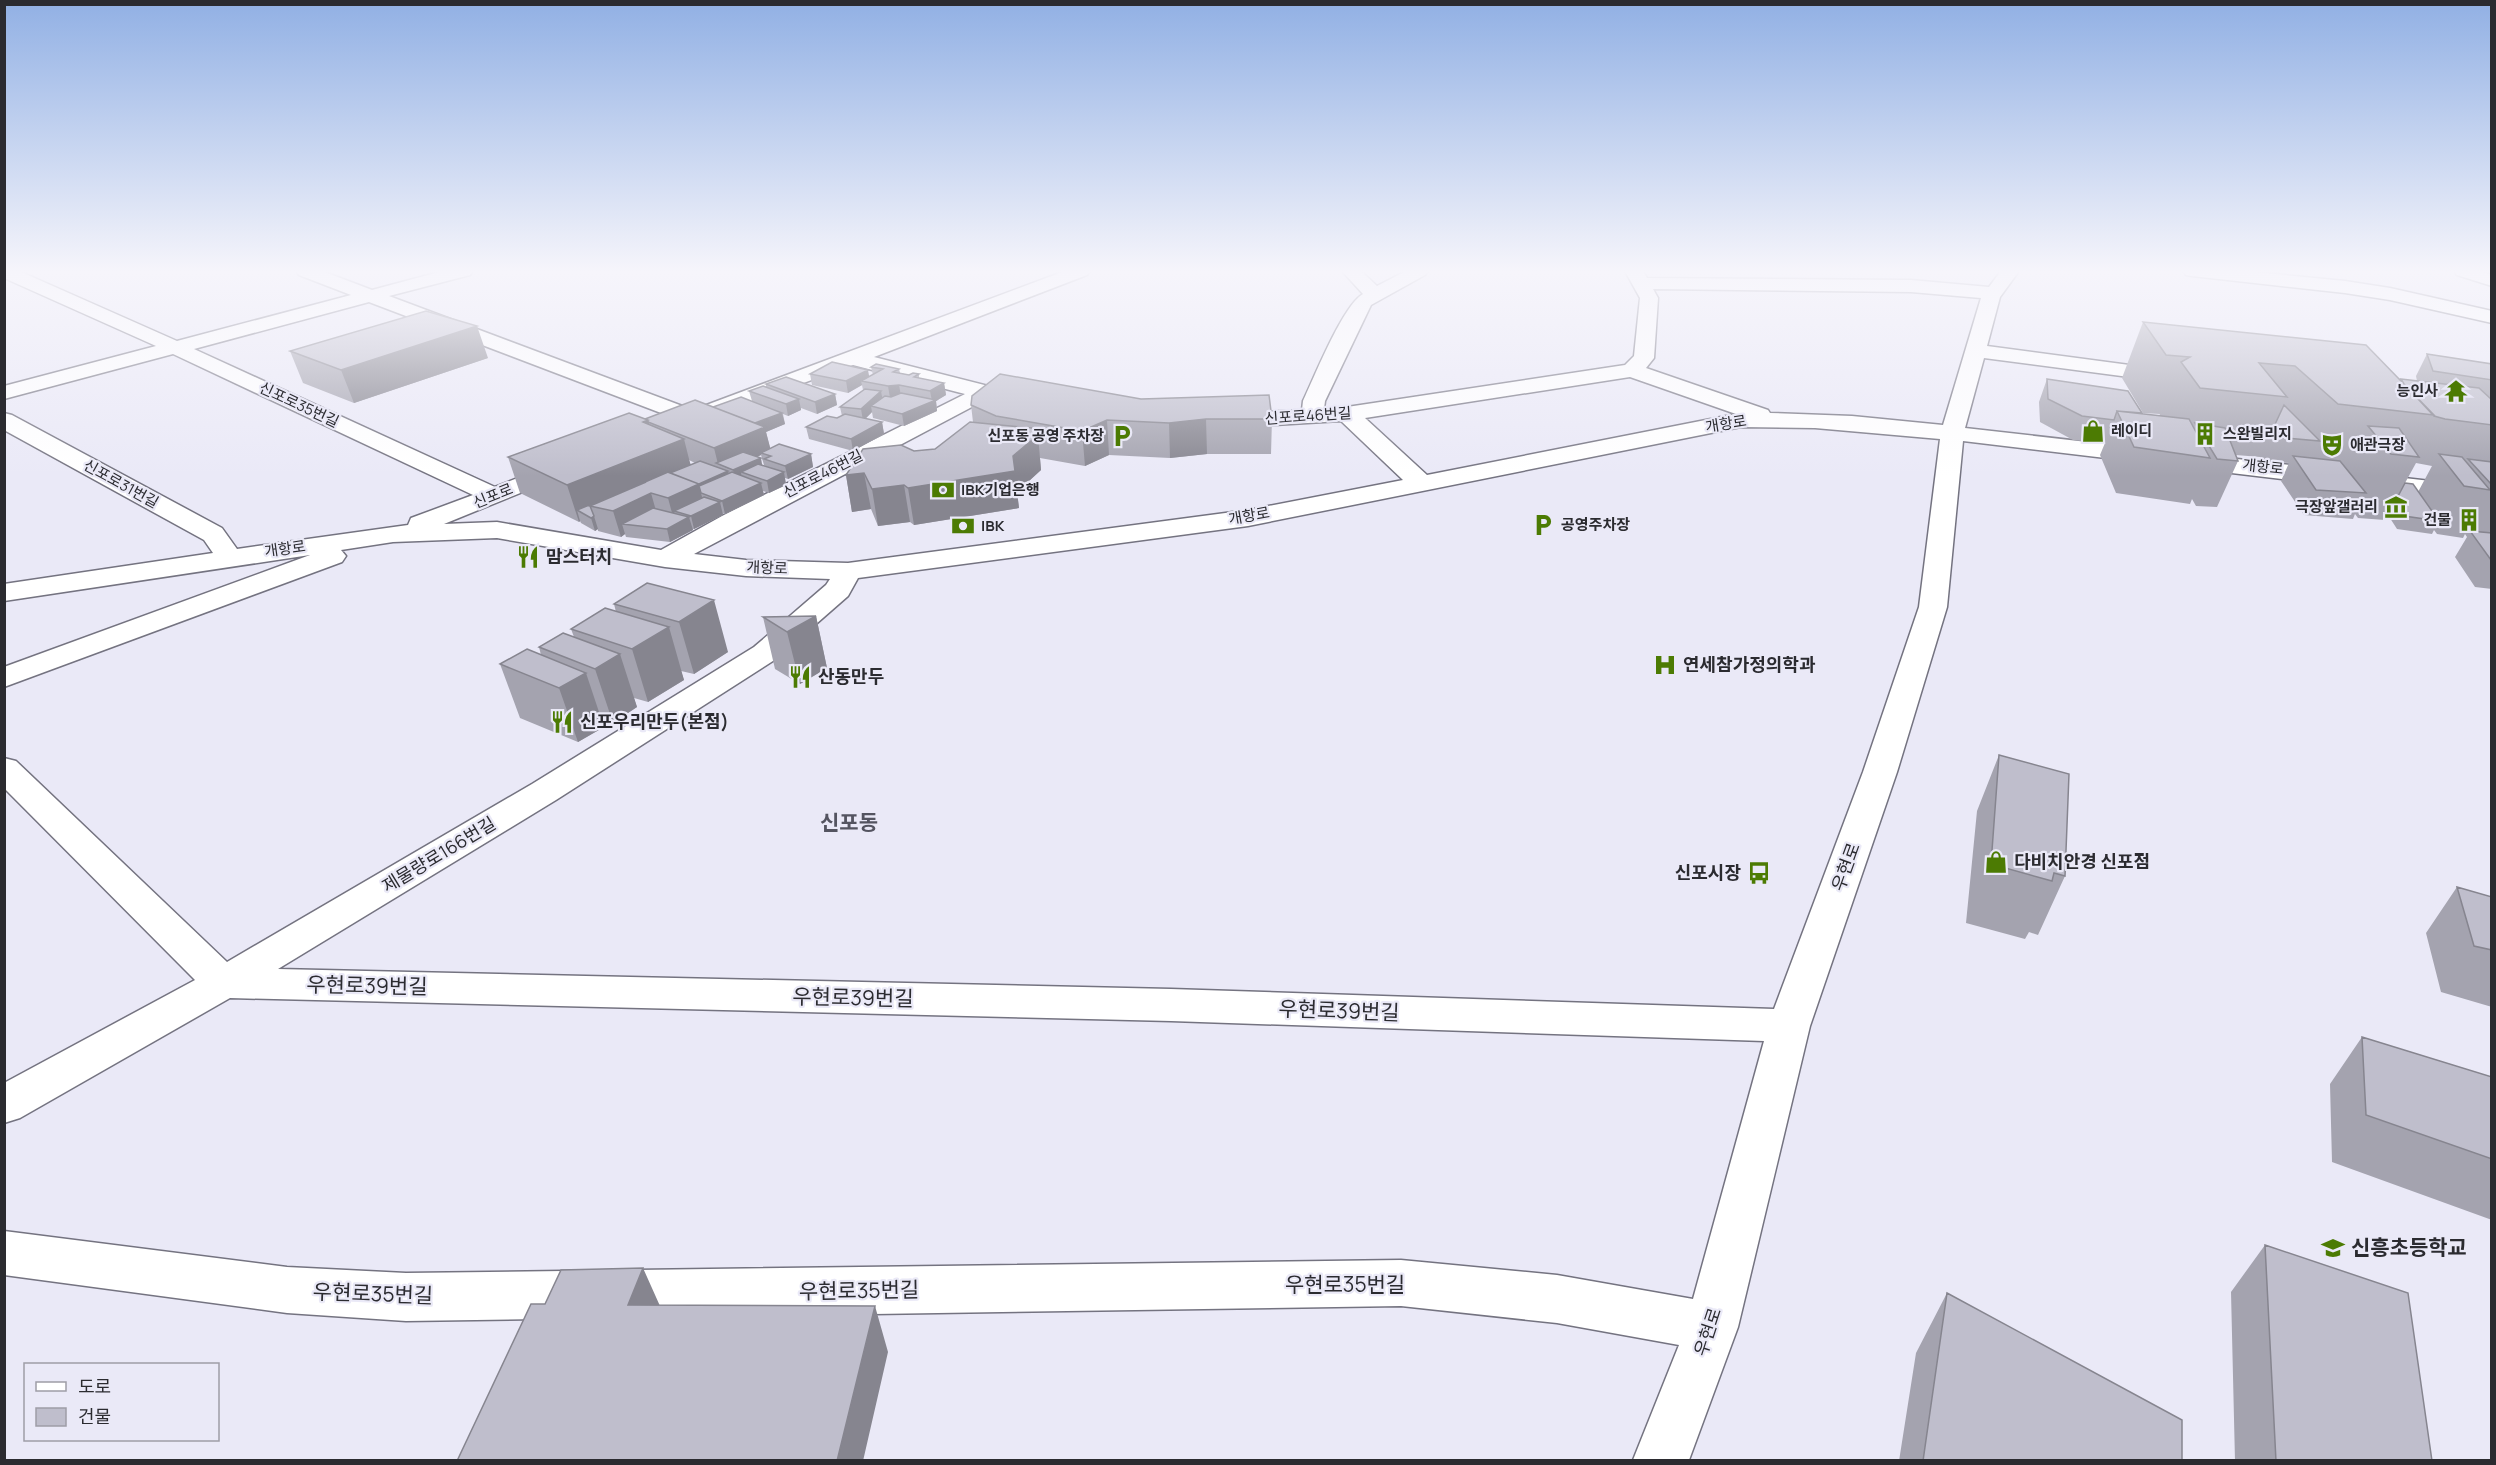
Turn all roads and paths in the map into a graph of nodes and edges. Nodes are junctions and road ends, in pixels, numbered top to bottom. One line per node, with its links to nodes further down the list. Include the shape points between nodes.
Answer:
1 (157, 339): 8 (street, 신포로35번길)
2 (213, 339): 8 (street)
3 (485, 339): 18 (street)
4 (902, 339): 10 (street)
5 (1343, 339): 17 (street, via 1314,401)
6 (1645, 339): 11 (street, via 1644,358)
7 (1980, 339): 9 (street, 우현로)
8 (178, 349): 13 (street); 26 (street, 신포로35번길)
9 (1976, 351): 12 (street); 23 (street, 우현로)
10 (853, 358): 14 (street); 18 (street)
11 (1632, 370): 16 (street, 신포로46번길); 19 (street)
12 (2186, 378)
13 (4, 393)
14 (983, 393): 15 (street); 30 (street, 신포로46번길)
15 (1045, 406)
16 (1347, 414): 17 (street, 신포로46번길); 25 (street)
17 (1312, 416): 21 (street, 신포로46번길)
18 (690, 417): 22 (street)
19 (1770, 419): 23 (street, 개항로, via 1796,418); 25 (street, 개항로, via 1741,420)
20 (4, 420): 29 (street, 신포로31번길, via 213,534)
21 (1203, 422)
22 (659, 429)
23 (1952, 434): 27 (street, 개항로); 36 (street, 우현로, via 1934,607)
24 (576, 461): 26 (street, 신포로)
25 (1420, 483): 31 (street, 개항로, via 1248,518)
26 (495, 496): 28 (street, 신포로)
27 (2492, 496)
28 (393, 534): 29 (street, 개항로); 30 (street, 개항로, via 497,530); 33 (street, 신포로)
29 (230, 557): 32 (street, 개항로)
30 (665, 559): 31 (street, 개항로, via 746,568)
31 (848, 571): 35 (street, 제물량로166번길, via 838,590 765,653 544,792)
32 (4, 593)
33 (4, 678)
34 (4, 768): 35 (street)
35 (223, 983): 36 (street, 우현로39번길, via 1172,1005); 37 (street, 제물량로166번길)
36 (1789, 1026): 39 (street, 우현로)
37 (4, 1105)
38 (4, 1253): 39 (street, 우현로35번길, via 287,1290 406,1297 1401,1283 1557,1299)
39 (1712, 1327): 40 (street, 우현로)
40 (1661, 1461)

